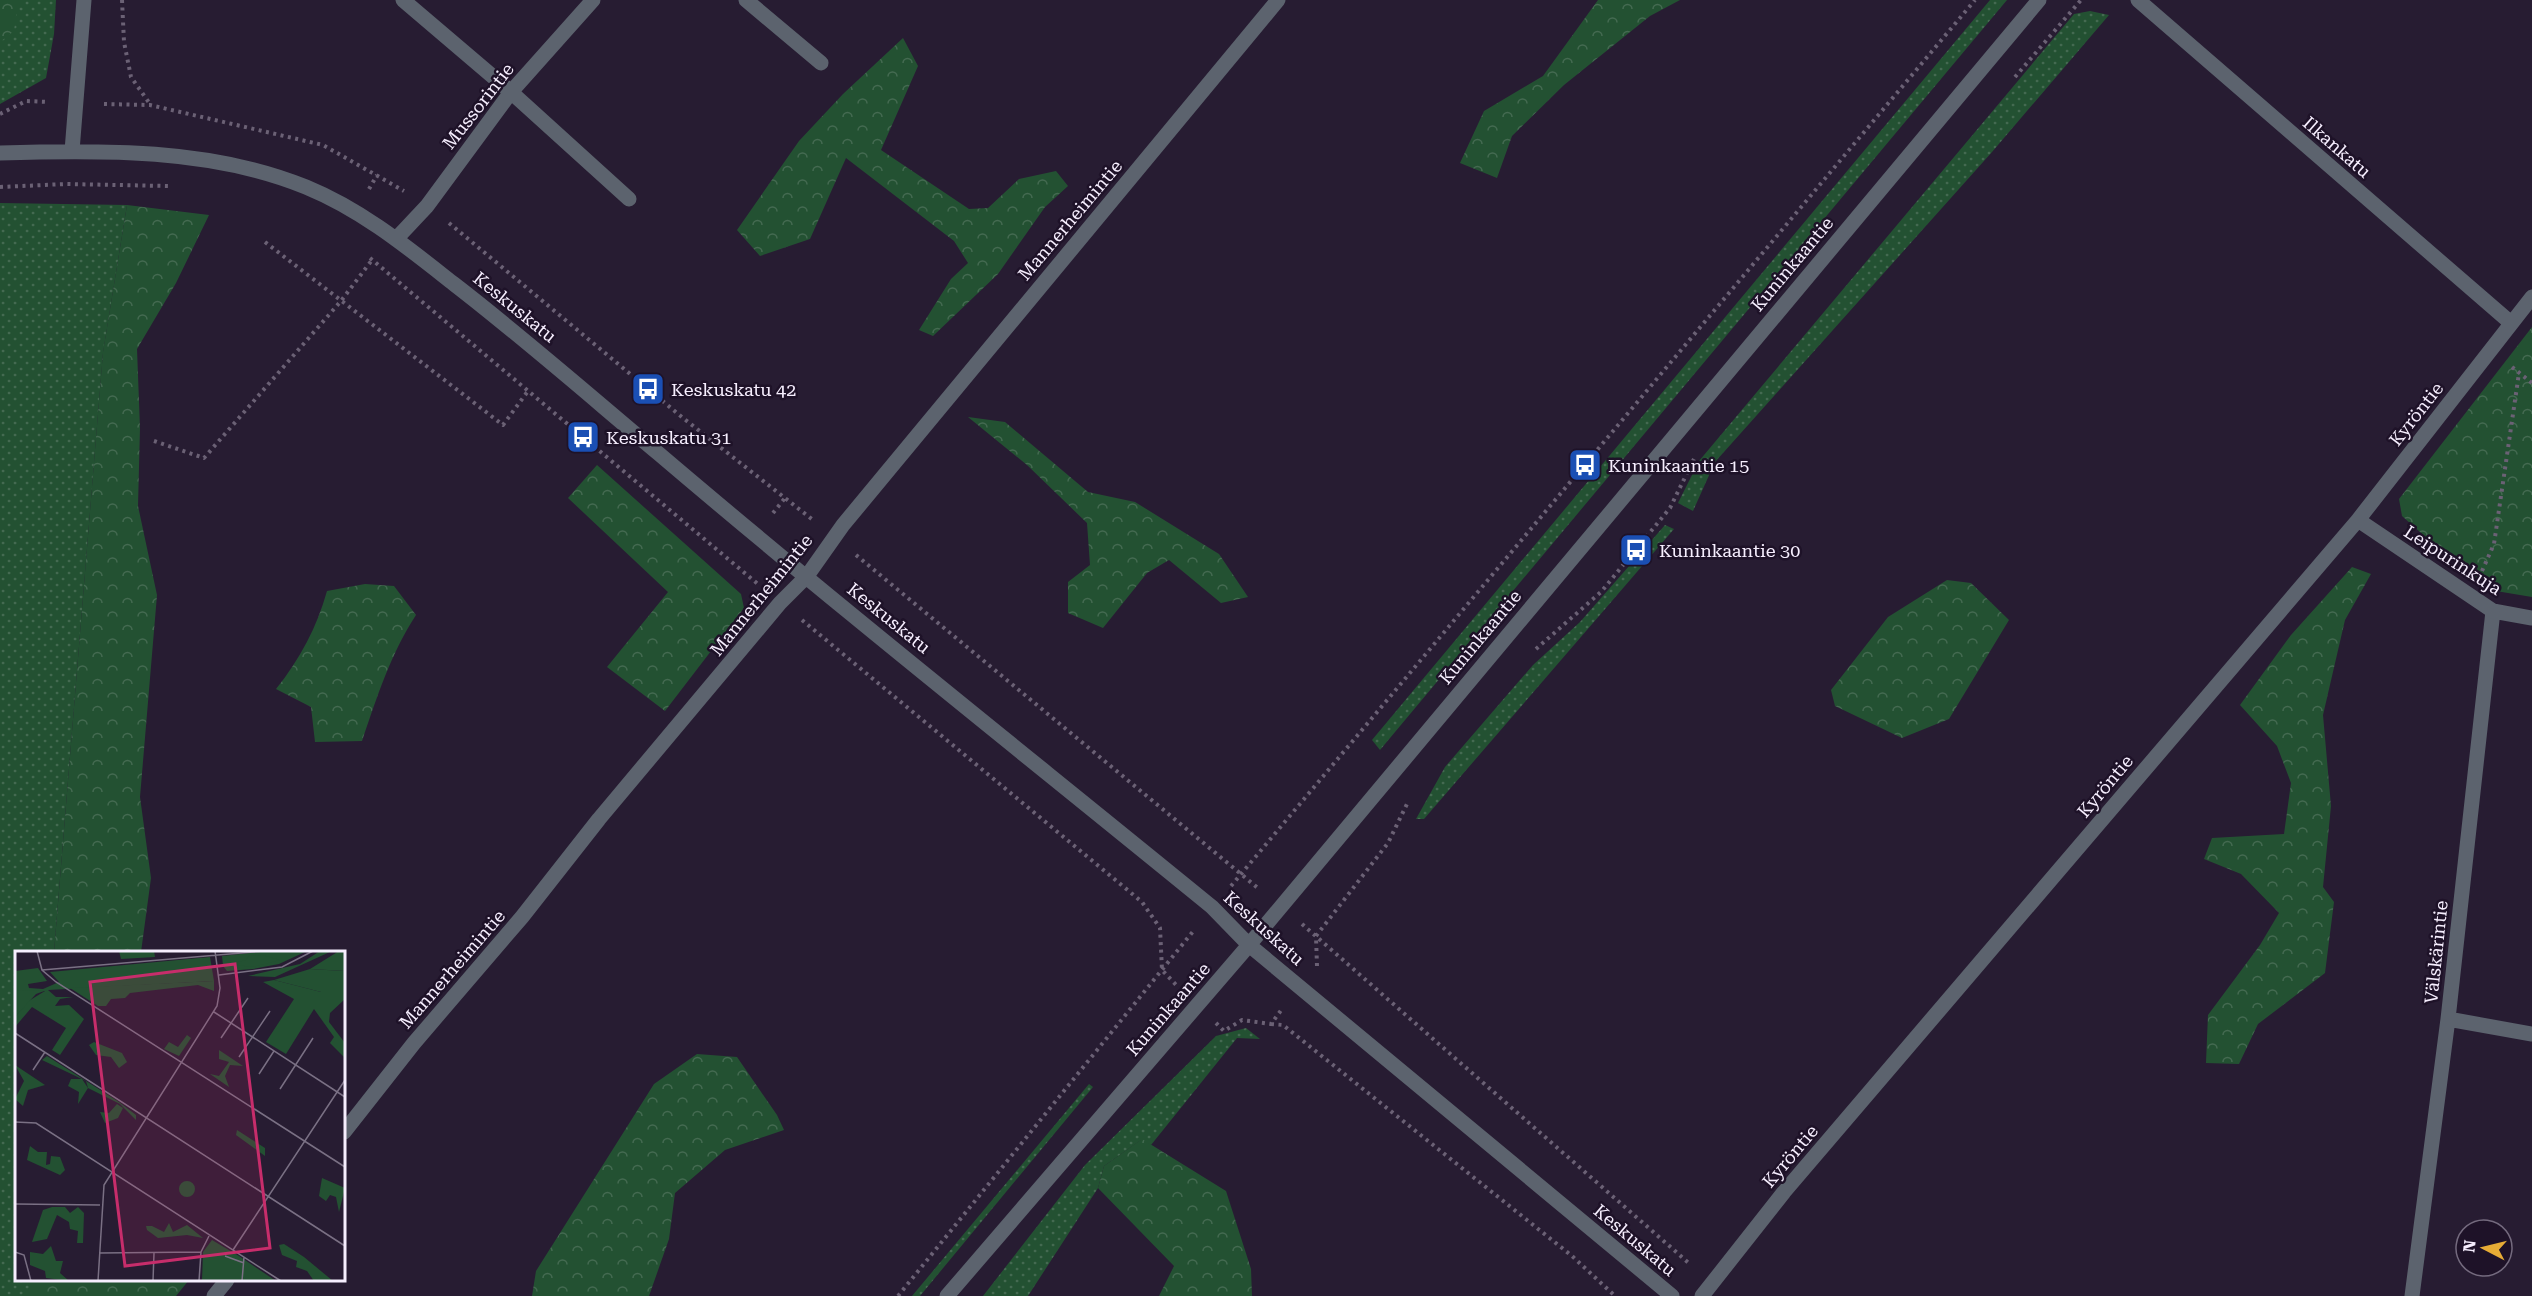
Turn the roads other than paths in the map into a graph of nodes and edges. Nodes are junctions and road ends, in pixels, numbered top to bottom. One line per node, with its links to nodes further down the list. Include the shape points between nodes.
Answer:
1 (84, 0): 10 (street)
2 (402, 0): 9 (street)
3 (593, 0): 9 (street, Mussorintie)
4 (746, 0): 8 (street)
5 (1278, 0): 17 (street, Mannerheimintie, via 834,536)
6 (2039, 0): 20 (street, Kuninkaantie)
7 (2138, 0): 15 (street, Ilkankatu)
8 (821, 63)
9 (512, 92): 12 (street); 13 (street, Mussorintie, via 427,206)
10 (72, 151): 11 (street, Keskuskatu); 13 (street, Keskuskatu, via 189,157 248,170 302,185 350,206)
11 (0, 153)
12 (630, 200)
13 (396, 239): 17 (street, Keskuskatu, via 531,344)
14 (2532, 297): 15 (street, Kyröntie)
15 (2511, 323): 16 (street, Kyröntie)
16 (2358, 520): 18 (street, Leipurinkuja); 28 (street, Kyröntie, via 1784,1192)
17 (807, 576): 20 (street, Keskuskatu, via 1212,908); 23 (street, Mannerheimintie, via 599,819)
18 (2493, 611): 19 (street, Leipurinkuja); 21 (street, Välskärintie)
19 (2532, 618)
20 (1249, 945): 26 (street, Kuninkaantie); 27 (street, Keskuskatu)
21 (2448, 1019): 22 (street); 29 (street, Välskärintie)
22 (2532, 1034)
23 (345, 1131)
24 (226, 1281): 25 (street)
25 (214, 1296)
26 (947, 1296)
27 (1672, 1296)
28 (1702, 1296)
29 (2412, 1296)

